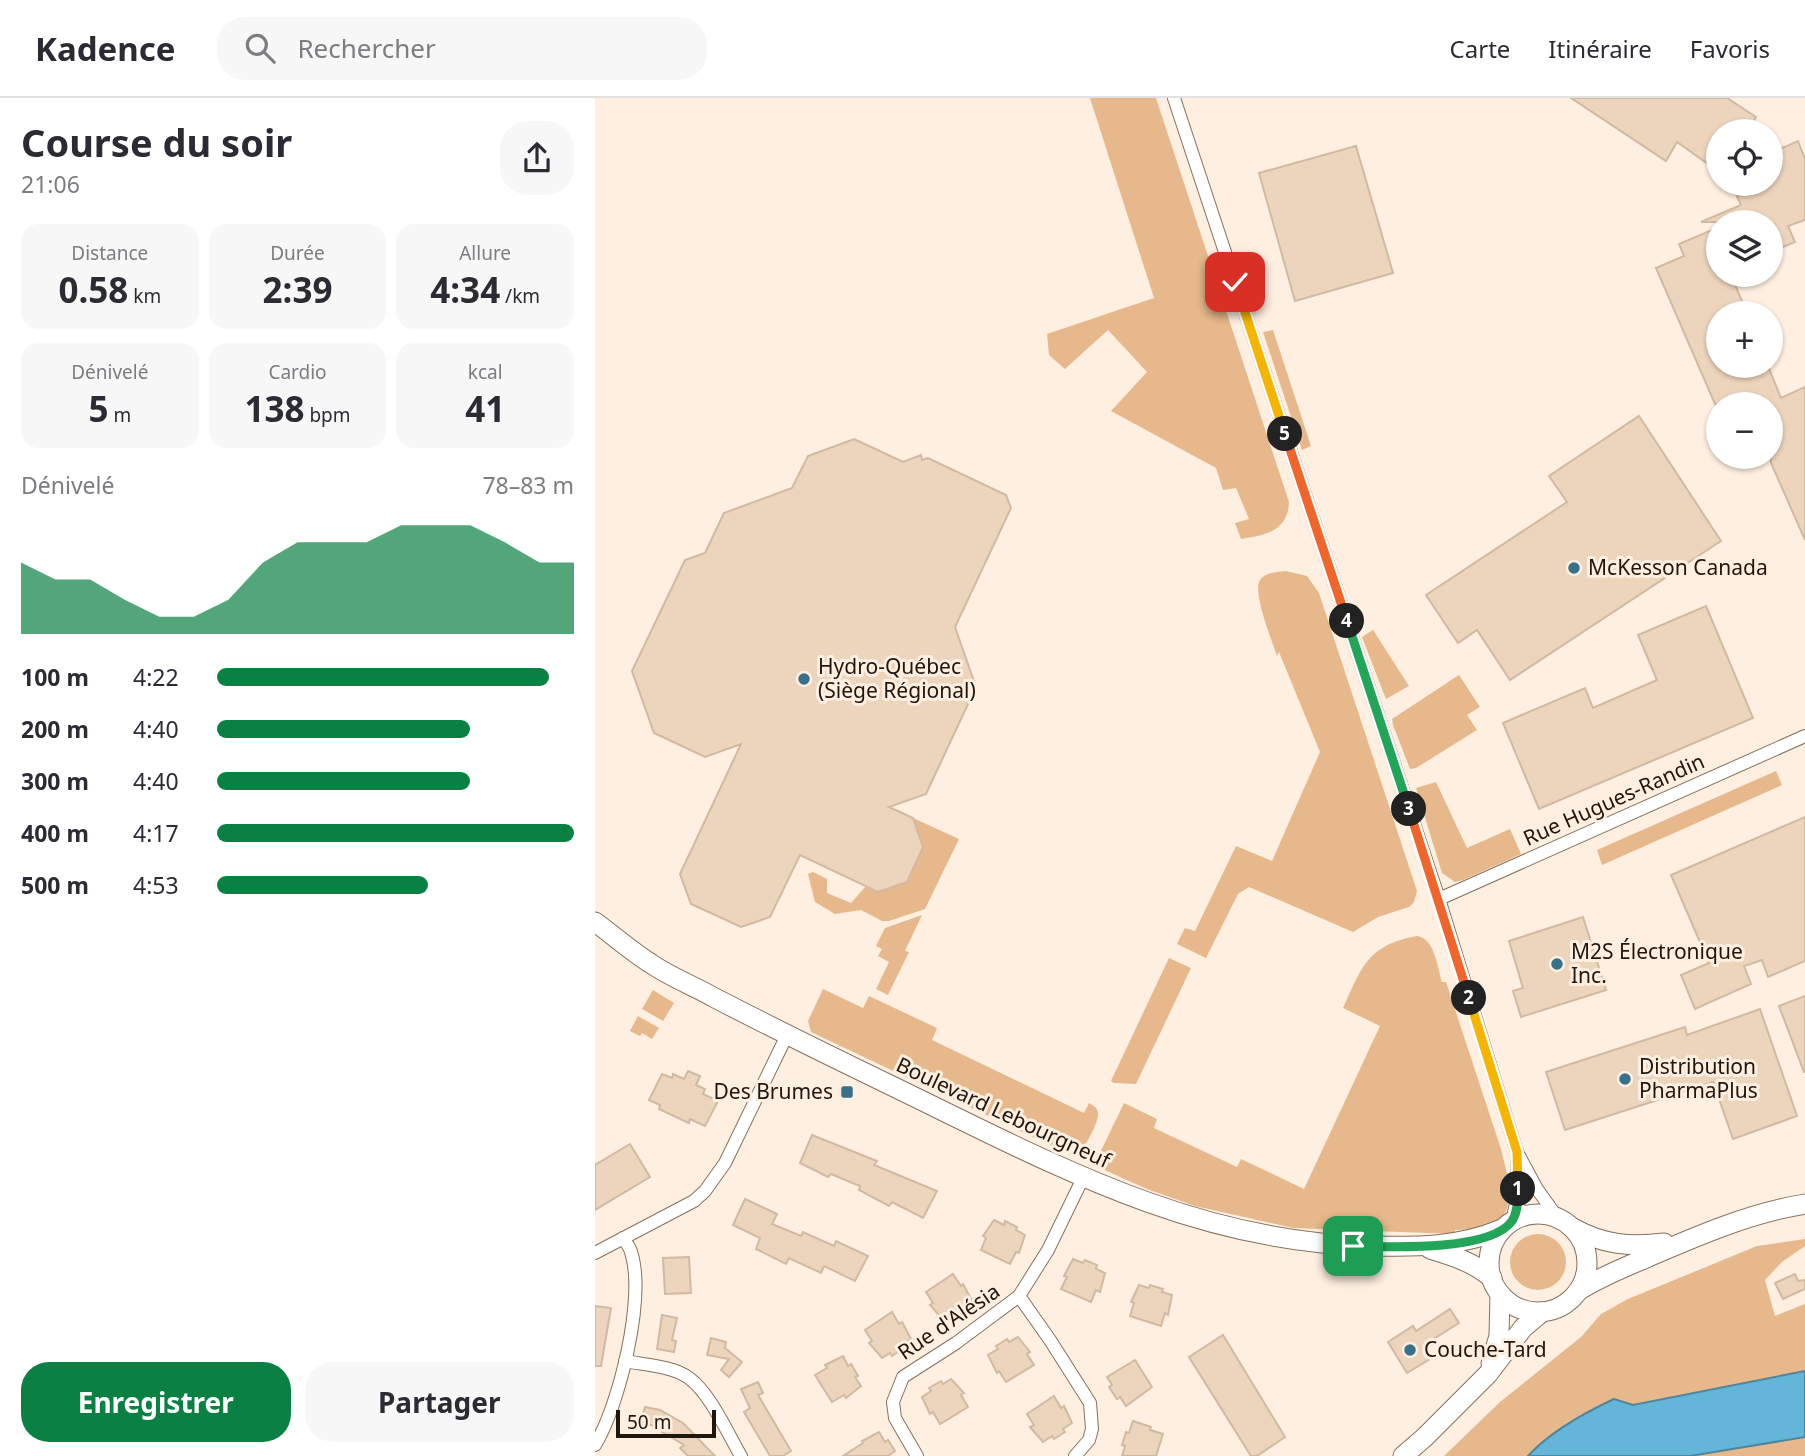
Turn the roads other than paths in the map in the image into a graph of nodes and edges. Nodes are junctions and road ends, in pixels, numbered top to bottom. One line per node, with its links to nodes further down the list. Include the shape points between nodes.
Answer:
1 (1174, 98): 3 (street)
2 (1805, 736): 3 (street, Rue Hugues-Randin)
3 (1439, 899): 6 (street)
4 (595, 922): 5 (main road, Boulevard Lebourgneuf, via 650,964)
5 (787, 1035): 7 (main road, Boulevard Lebourgneuf); 11 (street, via 725,1163 705,1191)
6 (1517, 1152): 9 (street, via 1537,1189); 10 (street, via 1518,1195)
7 (1083, 1178): 13 (main road, Boulevard Lebourgneuf, via 1196,1219 1297,1241); 17 (street, Rue d'Alésia, via 1048,1250)
8 (1805, 1204): 12 (main road)
9 (1565, 1223): 10 (main road, via 1538,1213); 12 (main road, via 1622,1246); 16 (main road, via 1581,1239 1587,1266)
10 (1507, 1225): 13 (main road, Boulevard Lebourgneuf, via 1469,1240); 15 (main road, via 1489,1258)
11 (623, 1238): 14 (street); 19 (street, via 631,1251 635,1302)
12 (1686, 1241): 16 (main road)
13 (1425, 1248): 15 (main road, Boulevard Lebourgneuf, via 1478,1266)
14 (595, 1253)
15 (1496, 1286): 18 (main road, via 1519,1308); 20 (main road, via 1499,1336)
16 (1578, 1291): 18 (main road, via 1569,1301)
17 (1019, 1296): 23 (street, Rue d'Alésia, via 902,1377 893,1402 895,1418); 24 (street, Rue d'Alésia, via 1090,1404 1089,1440)
18 (1542, 1312): 20 (main road, via 1523,1328)
19 (625, 1361): 21 (street); 22 (street, via 689,1377)
20 (1488, 1374): 25 (main road)
21 (595, 1445)
22 (741, 1456)
23 (917, 1456)
24 (1075, 1456)
25 (1403, 1456)

